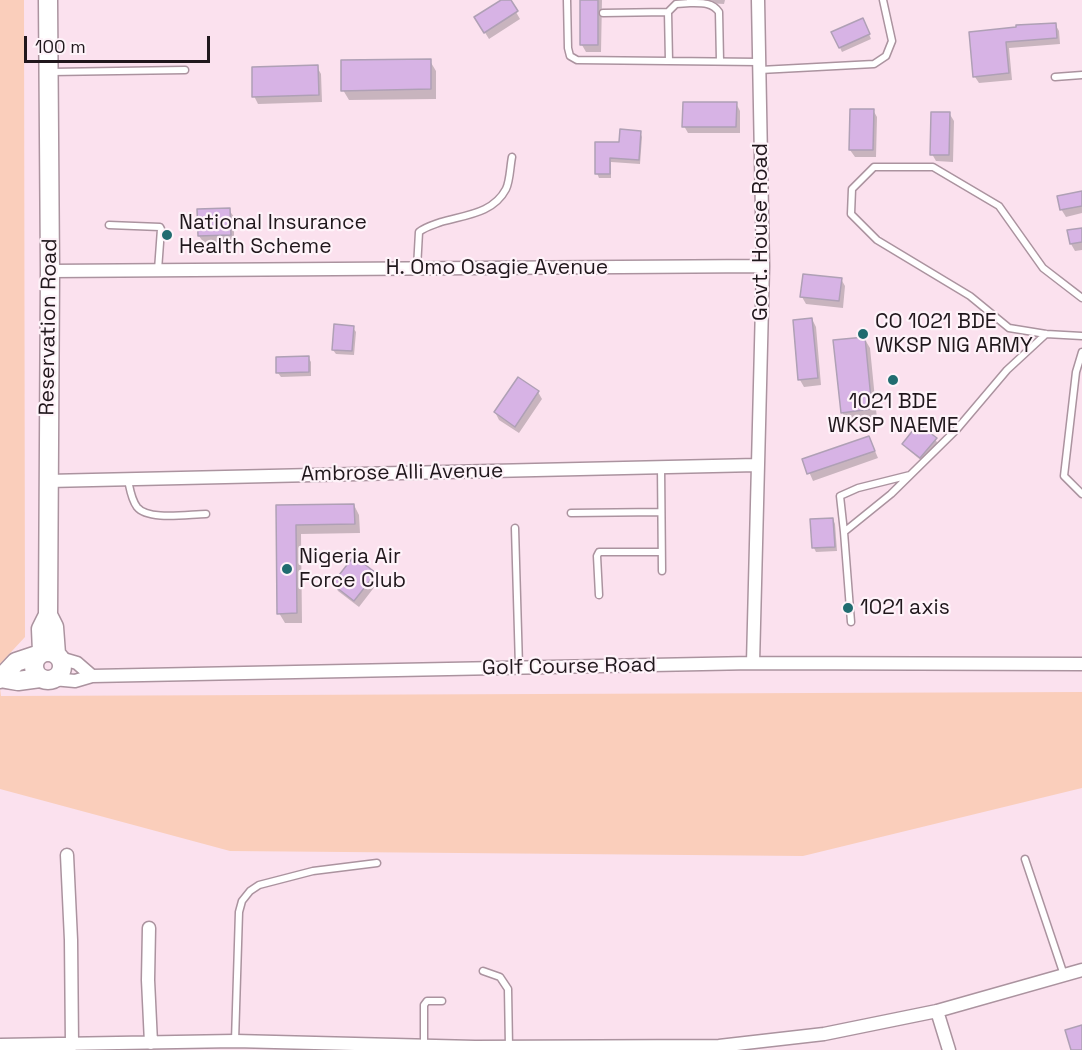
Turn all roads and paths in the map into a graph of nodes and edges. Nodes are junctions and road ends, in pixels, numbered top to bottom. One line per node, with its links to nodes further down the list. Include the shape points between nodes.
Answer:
1 (48, 0): 12 (street, Reservation Road)
2 (567, 0): 8 (lane, via 570,56 577,60)
3 (758, 0): 10 (street, Govt. House Road)
4 (884, 0): 10 (lane, via 892,41 886,56 874,64)
5 (690, 2): 6 (lane, via 676,4); 9 (lane, via 715,6 719,12)
6 (668, 12): 7 (lane); 8 (lane)
7 (603, 13)
8 (669, 61): 9 (lane)
9 (720, 61): 10 (lane)
10 (759, 66): 17 (street, Govt. House Road)
11 (185, 70): 12 (lane)
12 (49, 72): 20 (street, Reservation Road)
13 (1082, 75): 14 (lane)
14 (1055, 76)
15 (512, 157): 18 (lane, via 506,188 495,203 420,232)
16 (109, 225): 19 (lane, via 160,227)
17 (763, 266): 18 (street, H. Omo Osagie Avenue); 25 (street, Govt. House Road)
18 (417, 269): 19 (street, H. Omo Osagie Avenue)
19 (158, 271): 20 (street, H. Omo Osagie Avenue)
20 (50, 272): 29 (street, Reservation Road)
21 (1082, 298): 22 (lane, via 1043,268 999,206 933,167 874,167 852,189 851,214 876,240 970,296 1009,328)
22 (1046, 334): 23 (lane); 27 (lane, via 1007,370 957,429)
23 (1082, 336)
24 (1082, 352): 30 (lane, via 1076,372 1064,476)
25 (757, 465): 26 (street, Ambrose Alli Avenue); 41 (street, Govt. House Road)
26 (661, 467): 28 (street, Ambrose Alli Avenue); 31 (lane)
27 (910, 475): 35 (lane); 35 (lane, via 840,496)
28 (128, 479): 29 (street, Ambrose Alli Avenue); 33 (lane, via 132,497 143,512)
29 (48, 481): 40 (street, Reservation Road, via 48,615 41,629)
30 (1082, 494)
31 (661, 512): 32 (lane); 36 (lane)
32 (571, 513)
33 (206, 514)
34 (514, 528): 43 (lane)
35 (844, 532): 39 (lane)
36 (662, 552): 37 (lane); 38 (lane, via 599,552)
37 (662, 571)
38 (599, 595)
39 (851, 622)
40 (49, 655): 44 (street, via 77,663); 45 (street, via 16,662); 46 (street, via 62,668 57,676); 46 (street, via 33,665)
41 (753, 663): 42 (street, Golf Course Road); 43 (street, Golf Course Road)
42 (1082, 664)
43 (519, 668): 44 (street, Golf Course Road)
44 (92, 676): 46 (street, Golf Course Road, via 75,681)
45 (0, 679): 46 (street)
46 (47, 679)
47 (67, 855): 59 (street)
48 (1025, 860): 53 (lane)
49 (377, 863): 56 (lane, via 313,871 259,885 242,901)
50 (149, 928): 57 (street)
51 (1082, 970): 53 (street)
52 (483, 971): 62 (lane, via 500,977 508,989)
53 (1064, 975): 55 (street)
54 (442, 1000): 60 (lane, via 427,1001 424,1005)
55 (937, 1011): 64 (street, via 778,1040); 65 (street)
56 (235, 1041): 57 (street); 60 (street)
57 (151, 1043): 61 (street)
58 (0, 1045): 59 (street)
59 (72, 1045): 61 (street)
60 (424, 1046): 63 (street)
61 (113, 1047)
62 (509, 1047): 63 (street); 64 (street)
63 (475, 1048)
64 (639, 1048)
65 (949, 1050)

